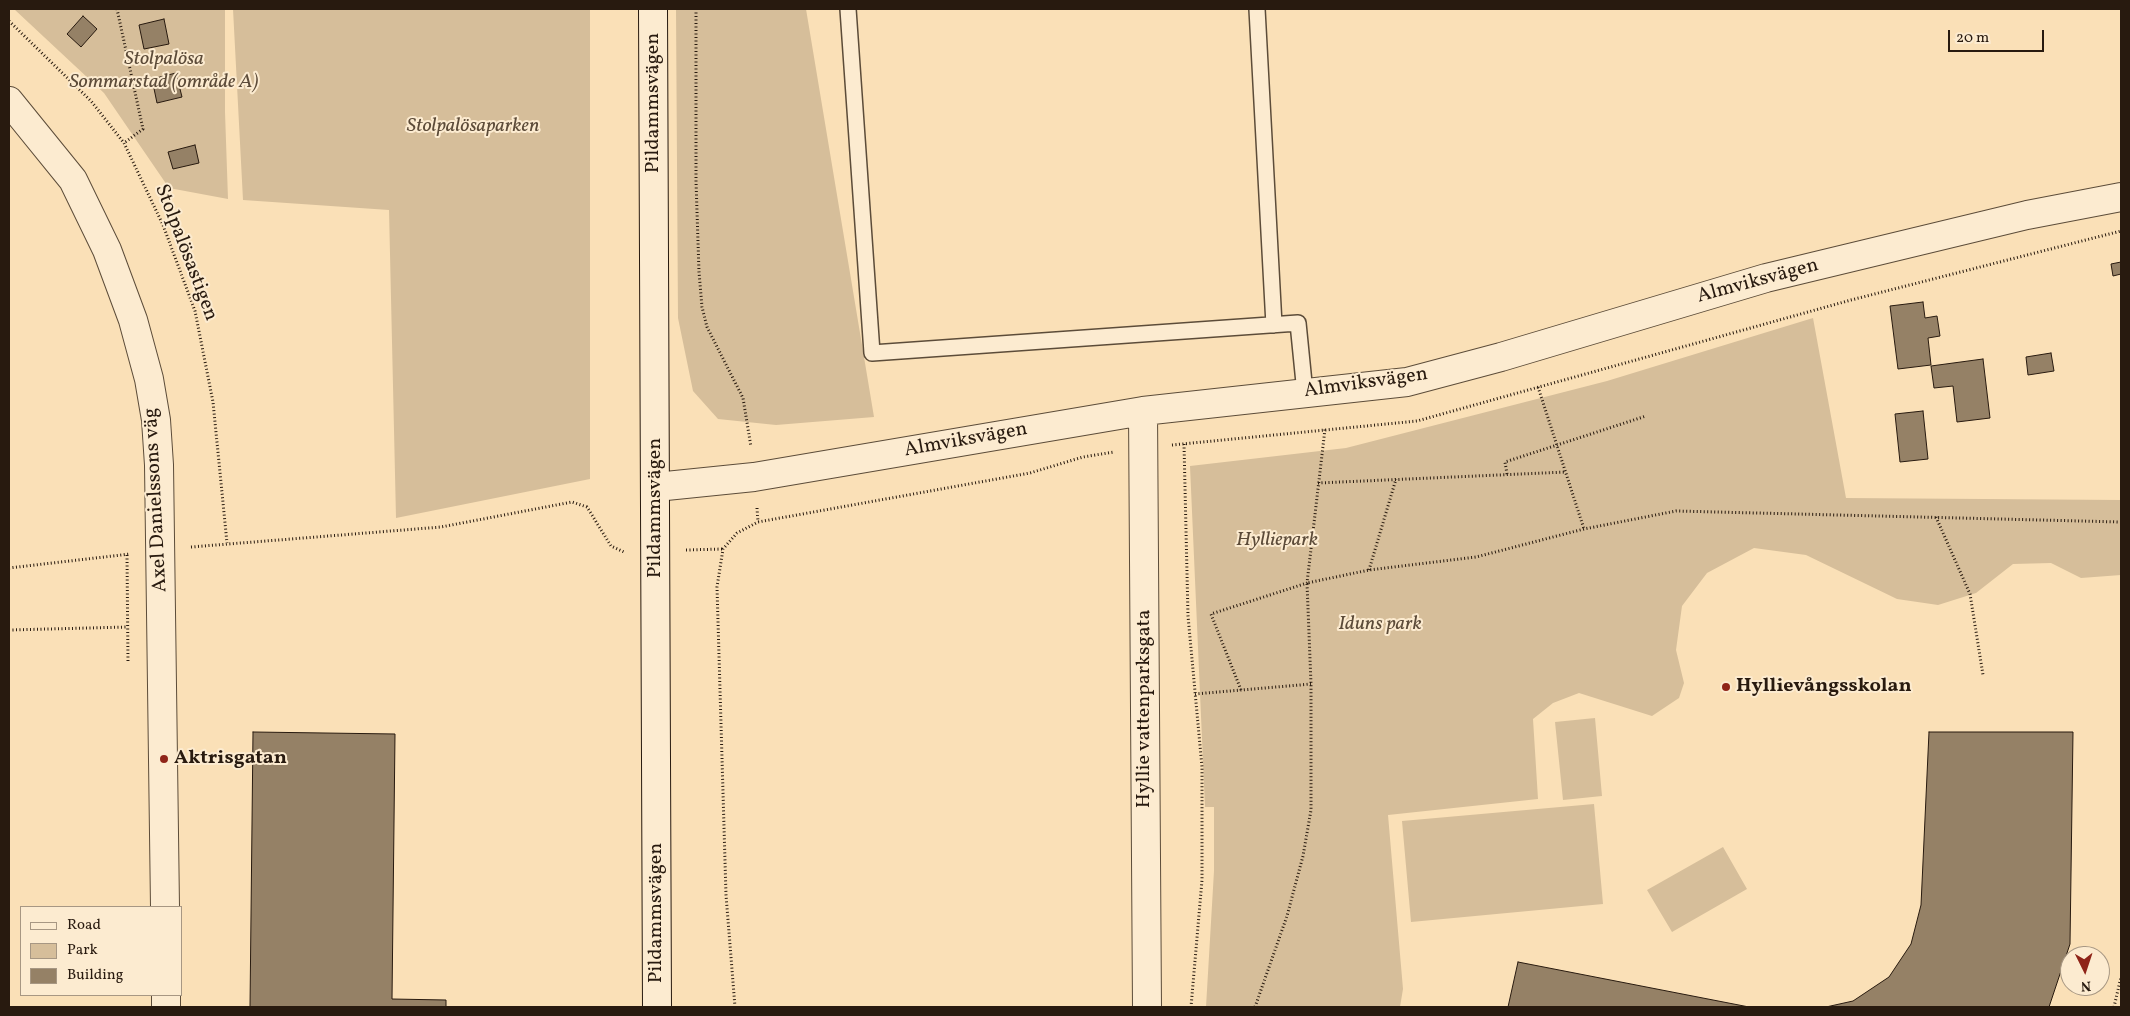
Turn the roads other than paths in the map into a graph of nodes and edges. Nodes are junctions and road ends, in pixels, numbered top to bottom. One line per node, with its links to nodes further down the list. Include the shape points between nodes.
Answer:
1 (653, 9): 9 (street, Pildammsvägen)
2 (848, 9): 6 (lane, via 872,353)
3 (1257, 9): 6 (lane)
4 (9, 101): 10 (street, Axel Danielssons väg, via 73,180 107,250 149,379 156,420 161,551)
5 (2121, 196): 7 (street, Almviksvägen, via 1766,278 1511,355 1407,382)
6 (1274, 325): 7 (lane, via 1298,323)
7 (1305, 393): 8 (street, Almviksvägen)
8 (1143, 411): 9 (street, Almviksvägen, via 754,477); 12 (street, Hyllie vattenparksgata)
9 (656, 487): 11 (street, Pildammsvägen)
10 (165, 906)
11 (658, 1007)
12 (1147, 1007)

